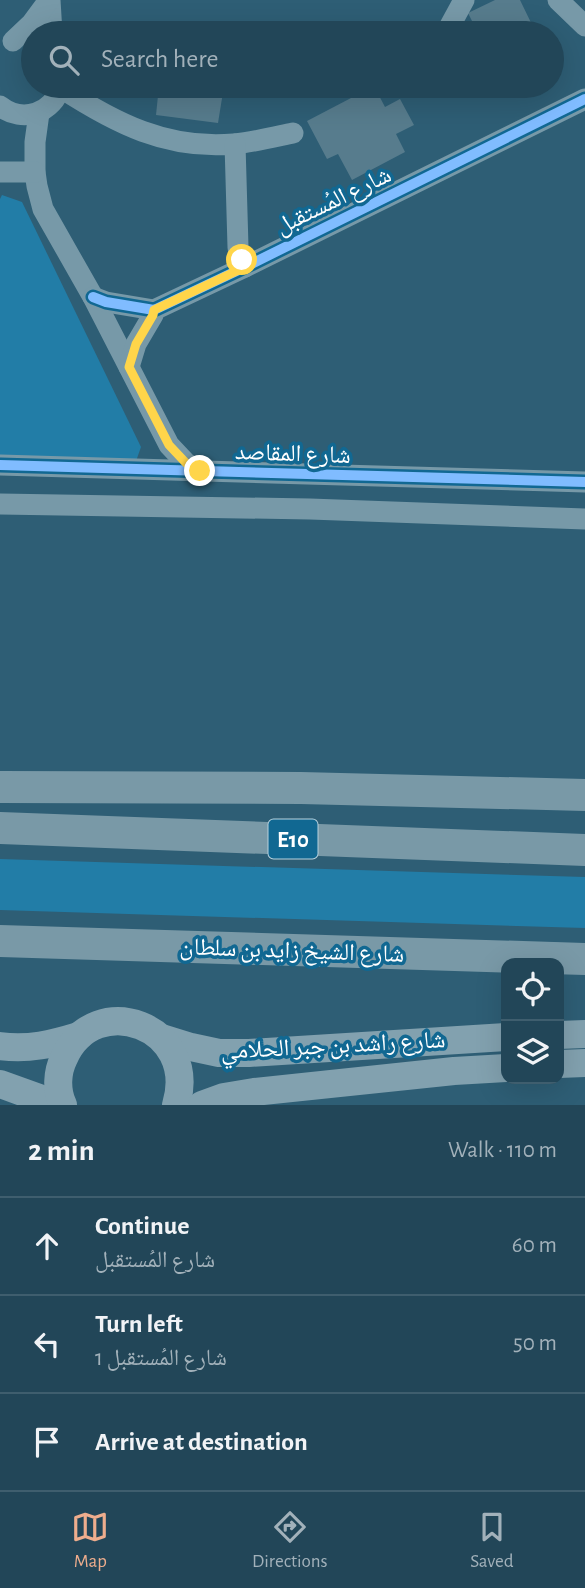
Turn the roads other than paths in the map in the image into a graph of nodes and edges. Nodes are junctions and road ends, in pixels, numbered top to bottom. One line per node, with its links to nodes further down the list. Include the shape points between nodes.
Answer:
1 (50, 0): 4 (street); 5 (street)
2 (464, 0): 6 (street)
3 (558, 0): 7 (street)
4 (34, 21)
5 (51, 21)
6 (453, 21)
7 (585, 26)
8 (56, 98): 12 (street)
9 (78, 98): 14 (street, via 115,121 155,136 196,144)
10 (585, 99): 17 (street, شارع المُستقبل)
11 (0, 106): 12 (street, via 15,114)
12 (39, 113): 16 (street)
13 (293, 133): 14 (street)
14 (235, 144): 17 (street, via 238,247)
15 (0, 172): 16 (street)
16 (35, 172): 18 (street, via 43,209)
17 (245, 267): 19 (street, شارع المُستقبل)
18 (93, 297): 19 (street); 20 (street)
19 (154, 310): 20 (street)
20 (129, 367): 22 (street, via 169,445)
21 (0, 465): 22 (street, شارع المقاصد)
22 (200, 471): 23 (street, شارع المقاصد)
23 (585, 482)
24 (0, 504): 25 (street)
25 (585, 519)
26 (0, 787): 27 (highway)
27 (585, 795)
28 (0, 828): 29 (highway, E10)
29 (585, 850)
30 (0, 941): 31 (highway, شارع الشيخ زايد بن سلطان)
31 (585, 959)
32 (585, 1034): 33 (main road)
33 (564, 1035)
34 (79, 1036): 36 (main road, شارع راشد بن جبر الحلامي, via 112,1021 130,1022); 37 (main road, via 47,1045); 43 (main road, via 60,1066)
35 (501, 1037): 36 (main road, شارع راشد بن جبر الحلامي, via 249,1053 219,1053)
36 (162, 1038): 44 (main road, via 180,1071)
37 (0, 1046)
38 (585, 1063): 39 (main road)
39 (564, 1064)
40 (501, 1068): 45 (main road, شارع راشد بن جبر الحلامي, via 254,1092)
41 (0, 1084): 42 (main road)
42 (50, 1105)
43 (63, 1105)
44 (176, 1105)
45 (202, 1105)

